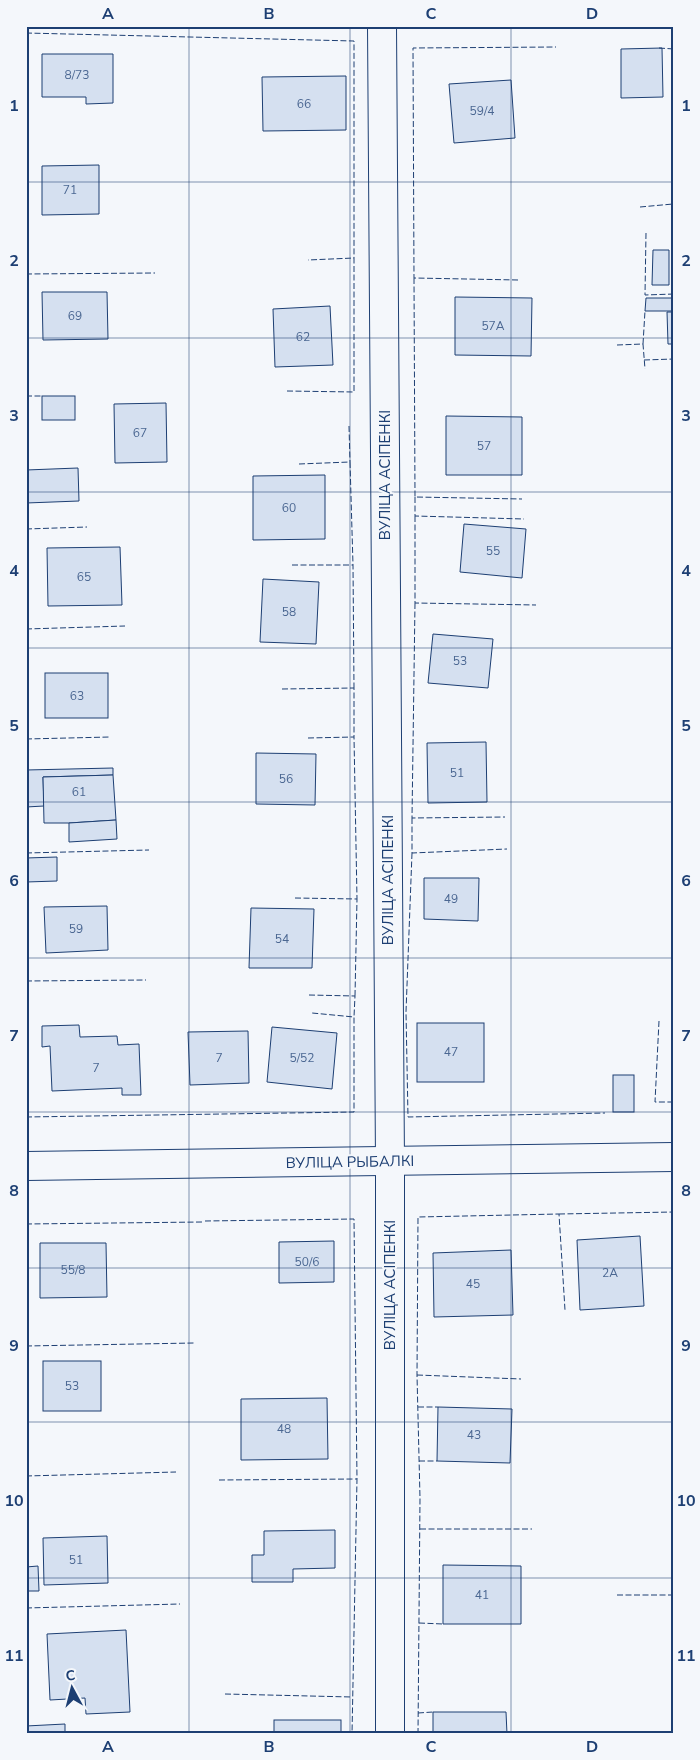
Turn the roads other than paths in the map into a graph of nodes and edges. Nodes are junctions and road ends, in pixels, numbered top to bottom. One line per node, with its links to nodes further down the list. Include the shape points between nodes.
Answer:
1 (382, 26): 3 (street, ВУЛІЦА АСІПЕНКІ)
2 (674, 1157): 3 (street, ВУЛІЦА РЫБАЛКІ)
3 (390, 1162): 4 (street, ВУЛІЦА РЫБАЛКІ); 5 (street, ВУЛІЦА АСІПЕНКІ)
4 (26, 1166)
5 (390, 1734)

